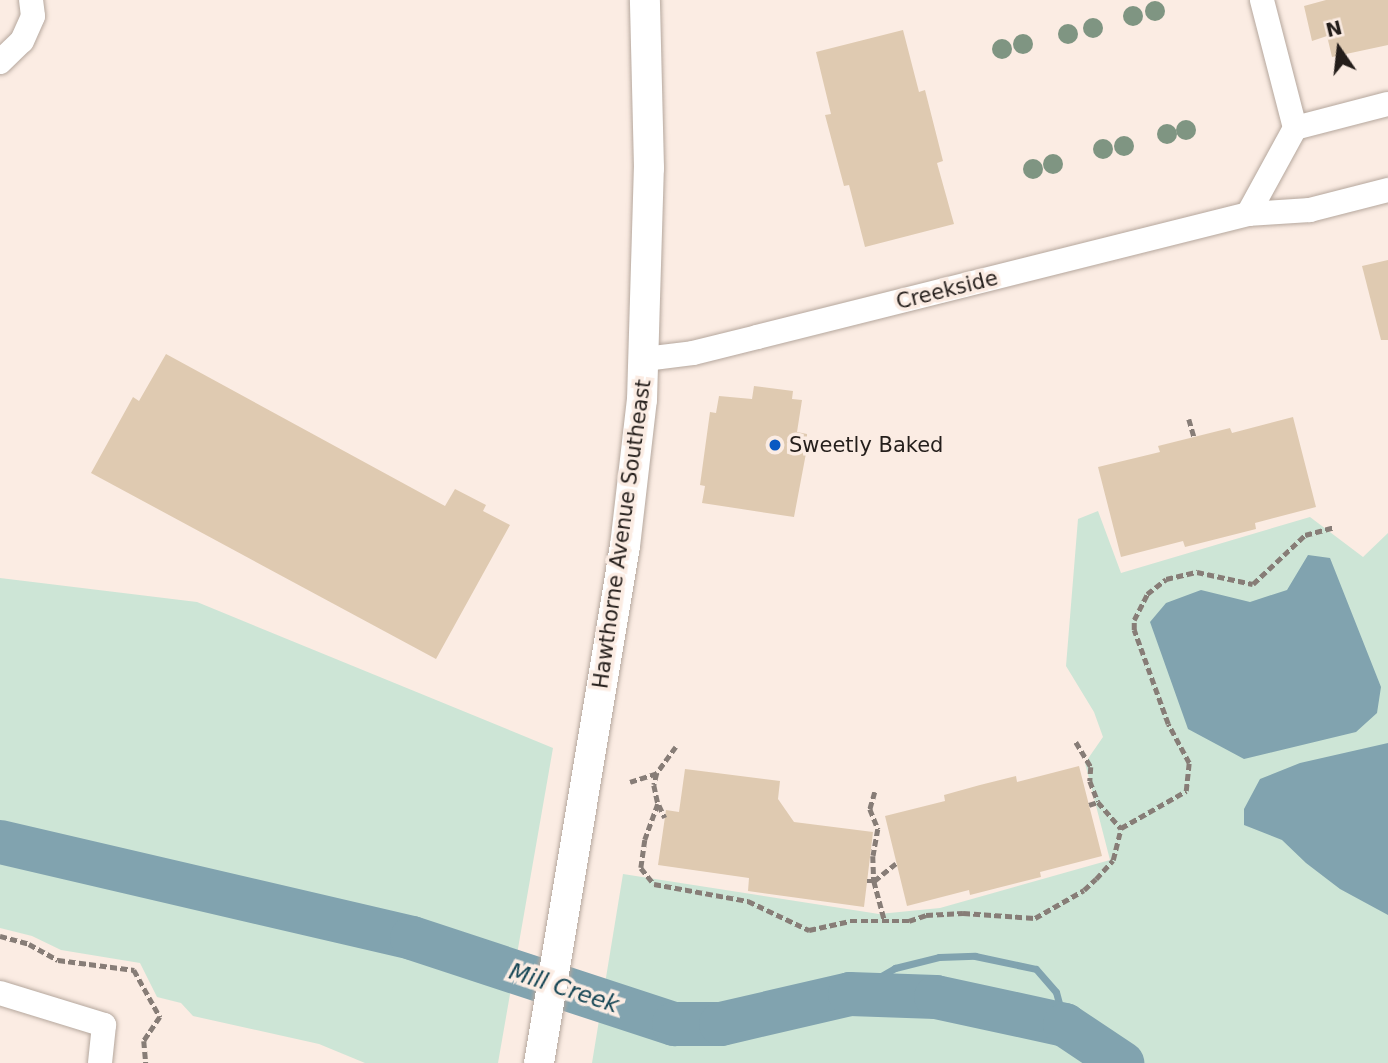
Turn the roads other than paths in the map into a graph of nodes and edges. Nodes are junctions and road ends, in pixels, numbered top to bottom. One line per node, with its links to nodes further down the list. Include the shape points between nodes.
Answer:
1 (31, 0): 4 (street, via 33,16 22,41)
2 (645, 0): 9 (main road, Hawthorne Avenue Southeast, via 649,168)
3 (1262, 0): 6 (street)
4 (0, 62)
5 (1388, 104): 6 (street)
6 (1295, 128): 8 (street)
7 (1388, 190): 8 (street, Creekside, via 1310,209)
8 (1248, 215): 9 (street, Creekside, via 757,337)
9 (645, 359): 12 (main road, Hawthorne Avenue Southeast, via 625,546)
10 (0, 993): 11 (street, via 104,1025)
11 (100, 1063)
12 (539, 1063)

